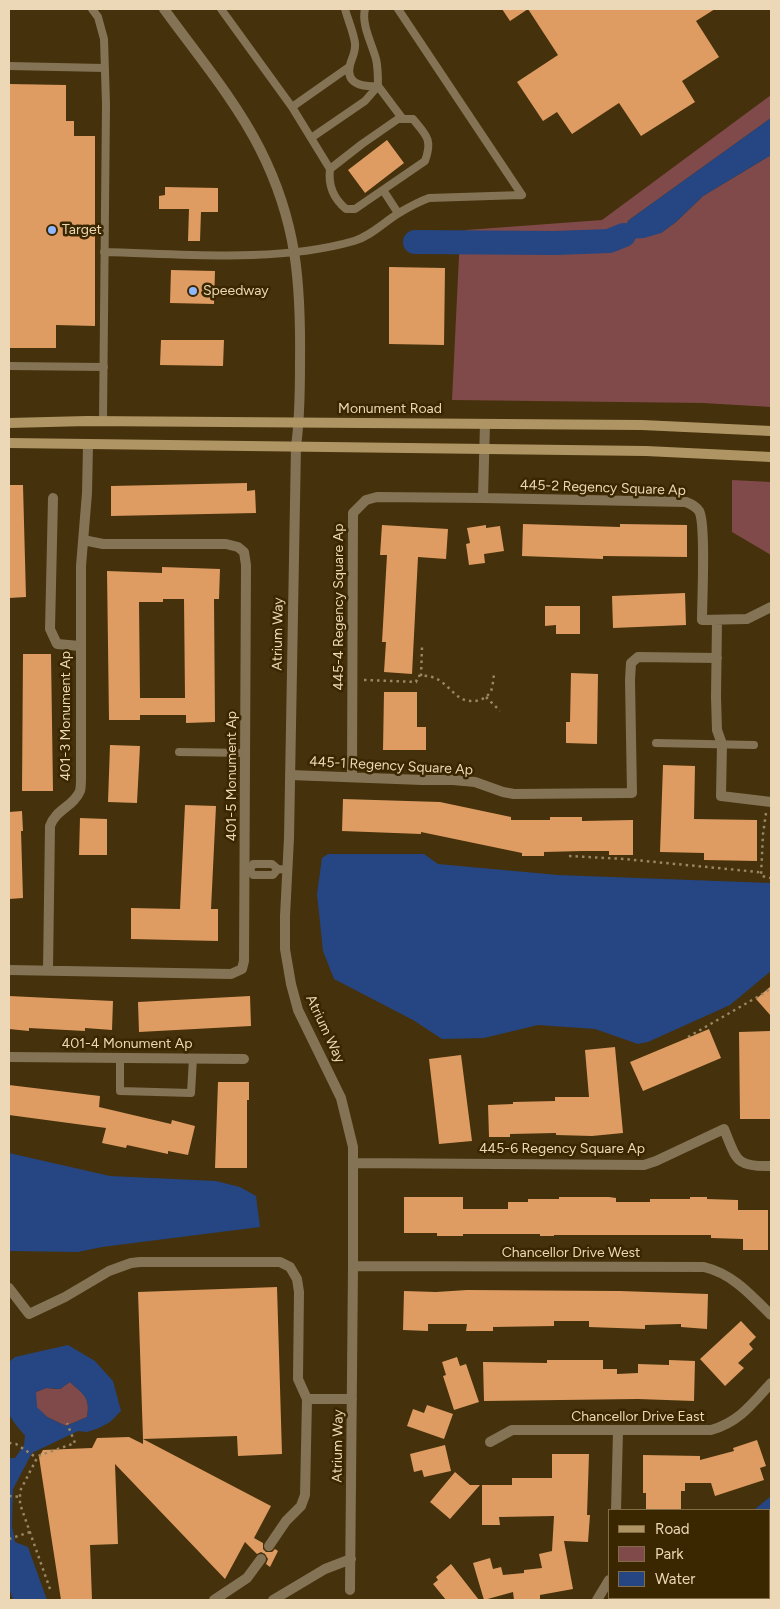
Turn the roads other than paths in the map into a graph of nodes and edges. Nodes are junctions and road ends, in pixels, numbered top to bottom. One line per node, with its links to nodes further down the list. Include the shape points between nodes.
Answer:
1 (92, 9): 9 (lane, via 98,17 104,39)
2 (164, 9): 18 (street, Atrium Way, via 260,148 278,190)
3 (221, 9): 11 (lane)
4 (345, 9): 8 (lane, via 355,42 355,54)
5 (364, 9): 10 (lane, via 377,61)
6 (398, 9): 16 (lane, via 522,195 430,198)
7 (9, 66): 9 (lane)
8 (349, 67): 10 (lane, via 354,83); 11 (lane)
9 (104, 68): 17 (lane)
10 (378, 86): 12 (lane); 13 (lane, via 365,101)
11 (292, 107): 13 (lane)
12 (402, 118): 14 (lane); 15 (lane, via 413,118 426,135 429,148 425,161)
13 (311, 138): 14 (lane)
14 (330, 169): 15 (lane, via 329,179 338,202 346,209 355,209)
15 (383, 190): 16 (lane)
16 (398, 213): 18 (lane, via 356,241)
17 (104, 252): 18 (lane); 20 (lane)
18 (296, 253): 23 (street, Atrium Way, via 301,319)
19 (9, 366): 20 (lane)
20 (104, 368): 21 (lane)
21 (103, 421): 22 (main road, Monument Road); 23 (main road, Monument Road)
22 (9, 423)
23 (299, 423): 24 (main road, Monument Road); 28 (street, Atrium Way)
24 (485, 424): 25 (main road, Monument Road, via 642,425); 29 (street)
25 (771, 431)
26 (9, 443): 27 (main road)
27 (88, 445): 28 (main road); 33 (street, 401-3 Monument Ap)
28 (296, 446): 29 (main road); 43 (street, Atrium Way)
29 (484, 449): 30 (main road, via 646,451); 32 (street)
30 (771, 457)
31 (53, 498): 36 (street, via 50,629 58,644)
32 (483, 498): 35 (street, 445-2 Regency Square Ap, via 686,502 694,506 700,512 703,528 702,620); 44 (street, 445-4 Regency Square Ap, via 377,497 366,500 353,513)
33 (83, 540): 36 (street, 401-3 Monument Ap); 42 (street, 401-5 Monument Ap, via 103,544 226,544 238,546 244,552)
34 (771, 606): 35 (street, via 747,619)
35 (717, 620): 37 (street)
36 (80, 646): 49 (street, 401-3 Monument Ap, via 80,791 52,818 50,826)
37 (718, 658): 39 (street, via 717,730); 44 (street, 445-1 Regency Square Ap, via 638,658 631,663 632,793 514,794 475,782)
38 (656, 743): 39 (lane)
39 (722, 744): 40 (lane); 45 (street, via 721,796)
40 (754, 745)
41 (178, 752): 42 (lane)
42 (246, 753): 46 (street, 401-5 Monument Ap)
43 (290, 775): 44 (street, 445-1 Regency Square Ap); 47 (street, Atrium Way)
44 (352, 776)
45 (770, 802)
46 (247, 870): 47 (lane, via 253,864 272,864); 49 (street, 401-5 Monument Ap, via 242,969 231,974)
47 (283, 870): 54 (street, Atrium Way, via 285,949 291,984 298,1010 340,1098)
48 (9, 970): 49 (street)
49 (48, 970)
50 (9, 1057): 51 (street, 401-4 Monument Ap)
51 (120, 1058): 52 (street, 401-4 Monument Ap); 52 (lane, via 120,1091 192,1093)
52 (193, 1058): 53 (street, 401-4 Monument Ap)
53 (244, 1058)
54 (354, 1163): 55 (street, 445-6 Regency Square Ap, via 644,1165 724,1129 737,1159 746,1165); 56 (street, Atrium Way)
55 (771, 1166)
56 (353, 1266): 58 (street, Chancellor Drive West, via 704,1267 728,1276); 61 (street, Atrium Way)
57 (9, 1288): 60 (street, via 29,1314 109,1271 131,1263 280,1262 290,1267 297,1279 298,1379)
58 (771, 1315)
59 (771, 1383): 62 (street, Chancellor Drive East, via 744,1412 723,1427 711,1430)
60 (307, 1399): 61 (street); 65 (street, via 305,1495 301,1506 286,1521)
61 (352, 1399): 67 (street, Atrium Way)
62 (618, 1431): 63 (street, Chancellor Drive East, via 512,1430); 64 (street)
63 (490, 1442)
64 (616, 1509)
65 (270, 1546)
66 (261, 1558): 70 (street, via 247,1578)
67 (351, 1559): 69 (street, Atrium Way); 71 (street)
68 (608, 1582): 72 (street)
69 (350, 1590)
70 (214, 1600)
71 (273, 1600)
72 (596, 1600)

